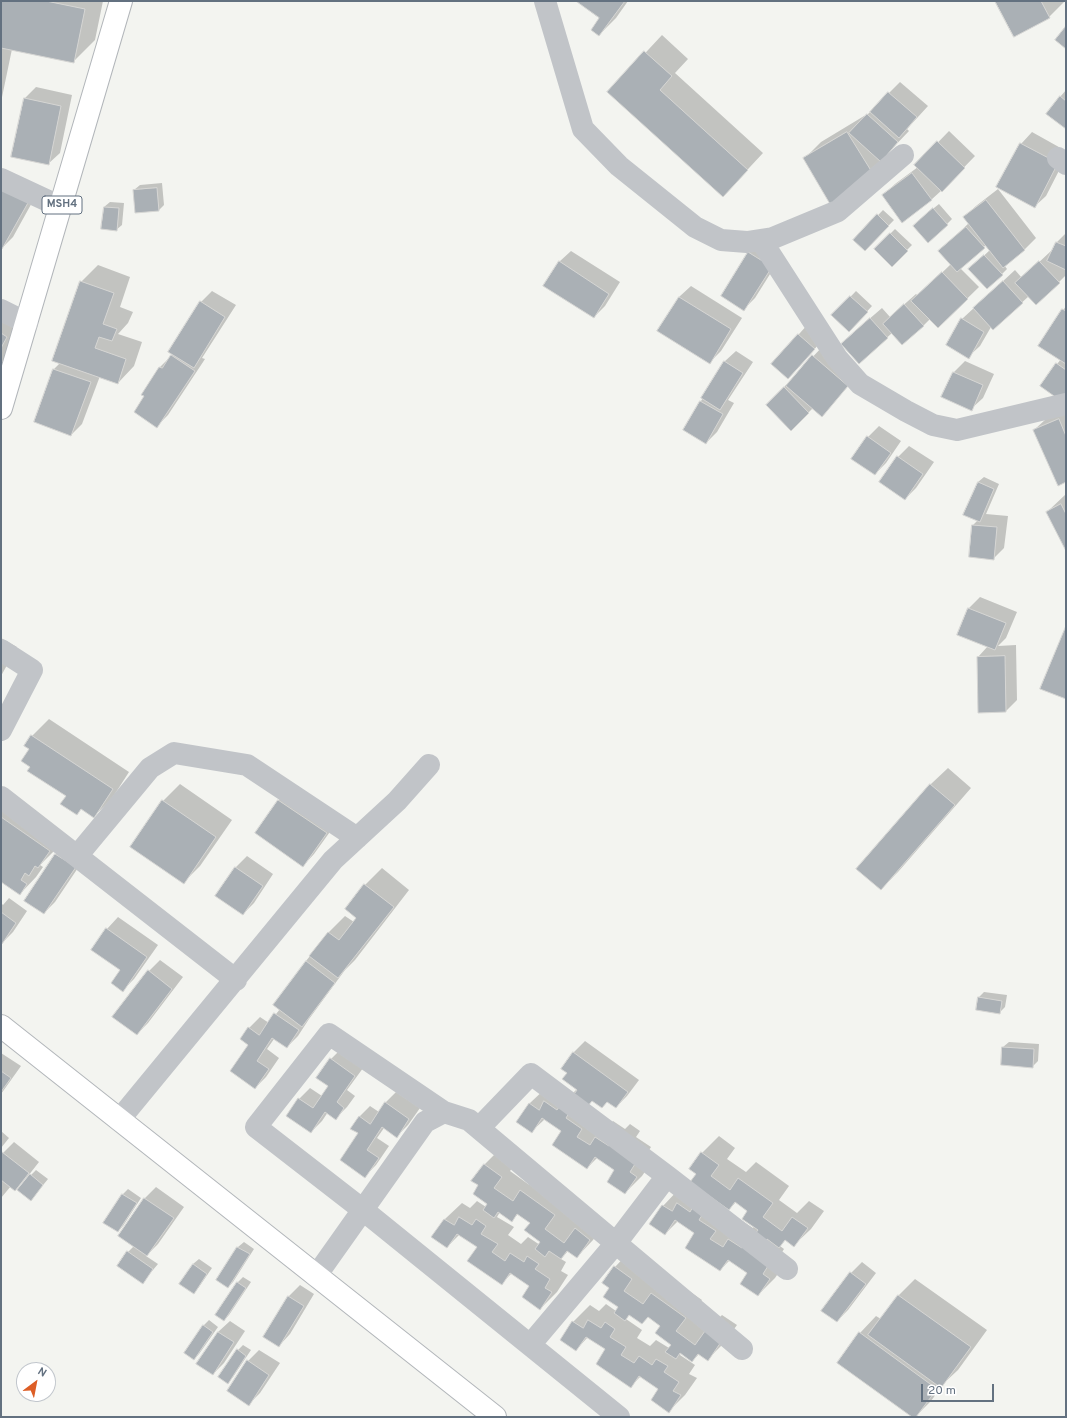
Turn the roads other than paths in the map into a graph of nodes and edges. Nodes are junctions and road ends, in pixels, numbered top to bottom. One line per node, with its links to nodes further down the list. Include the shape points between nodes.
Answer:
1 (121, 1): 5 (main road, MSH4)
2 (545, 1): 6 (street, via 583,129 618,166 695,227 721,240)
3 (903, 155): 6 (street, via 838,211 773,238)
4 (1, 179): 5 (street)
5 (61, 207): 8 (main road, MSH4)
6 (761, 240): 9 (street, via 838,358 860,384 906,411 934,425 957,430)
7 (1, 310): 8 (street)
8 (27, 323): 10 (main road, MSH4)
9 (1066, 404)
10 (1, 408)
11 (1, 650): 12 (street, via 32,670)
12 (1, 730)
13 (429, 765): 15 (street, via 397,801)
14 (1, 797): 16 (street)
15 (357, 838): 16 (street, via 247,765 174,753 150,768); 17 (street, via 333,860)
16 (77, 856): 17 (street)
17 (236, 980): 20 (street)
18 (1, 1026): 20 (main road)
19 (444, 1112): 21 (street, via 469,1120); 23 (street, via 425,1122); 23 (street, via 329,1034 256,1127)
20 (120, 1120): 26 (main road)
21 (479, 1128): 22 (street, via 531,1074); 24 (street)
22 (667, 1176): 24 (street); 25 (street)
23 (363, 1210): 26 (street); 27 (street)
24 (616, 1243): 27 (street); 28 (street)
25 (787, 1269)
26 (316, 1276): 29 (main road)
27 (530, 1345): 30 (street)
28 (742, 1349)
29 (495, 1417)
30 (619, 1417)

